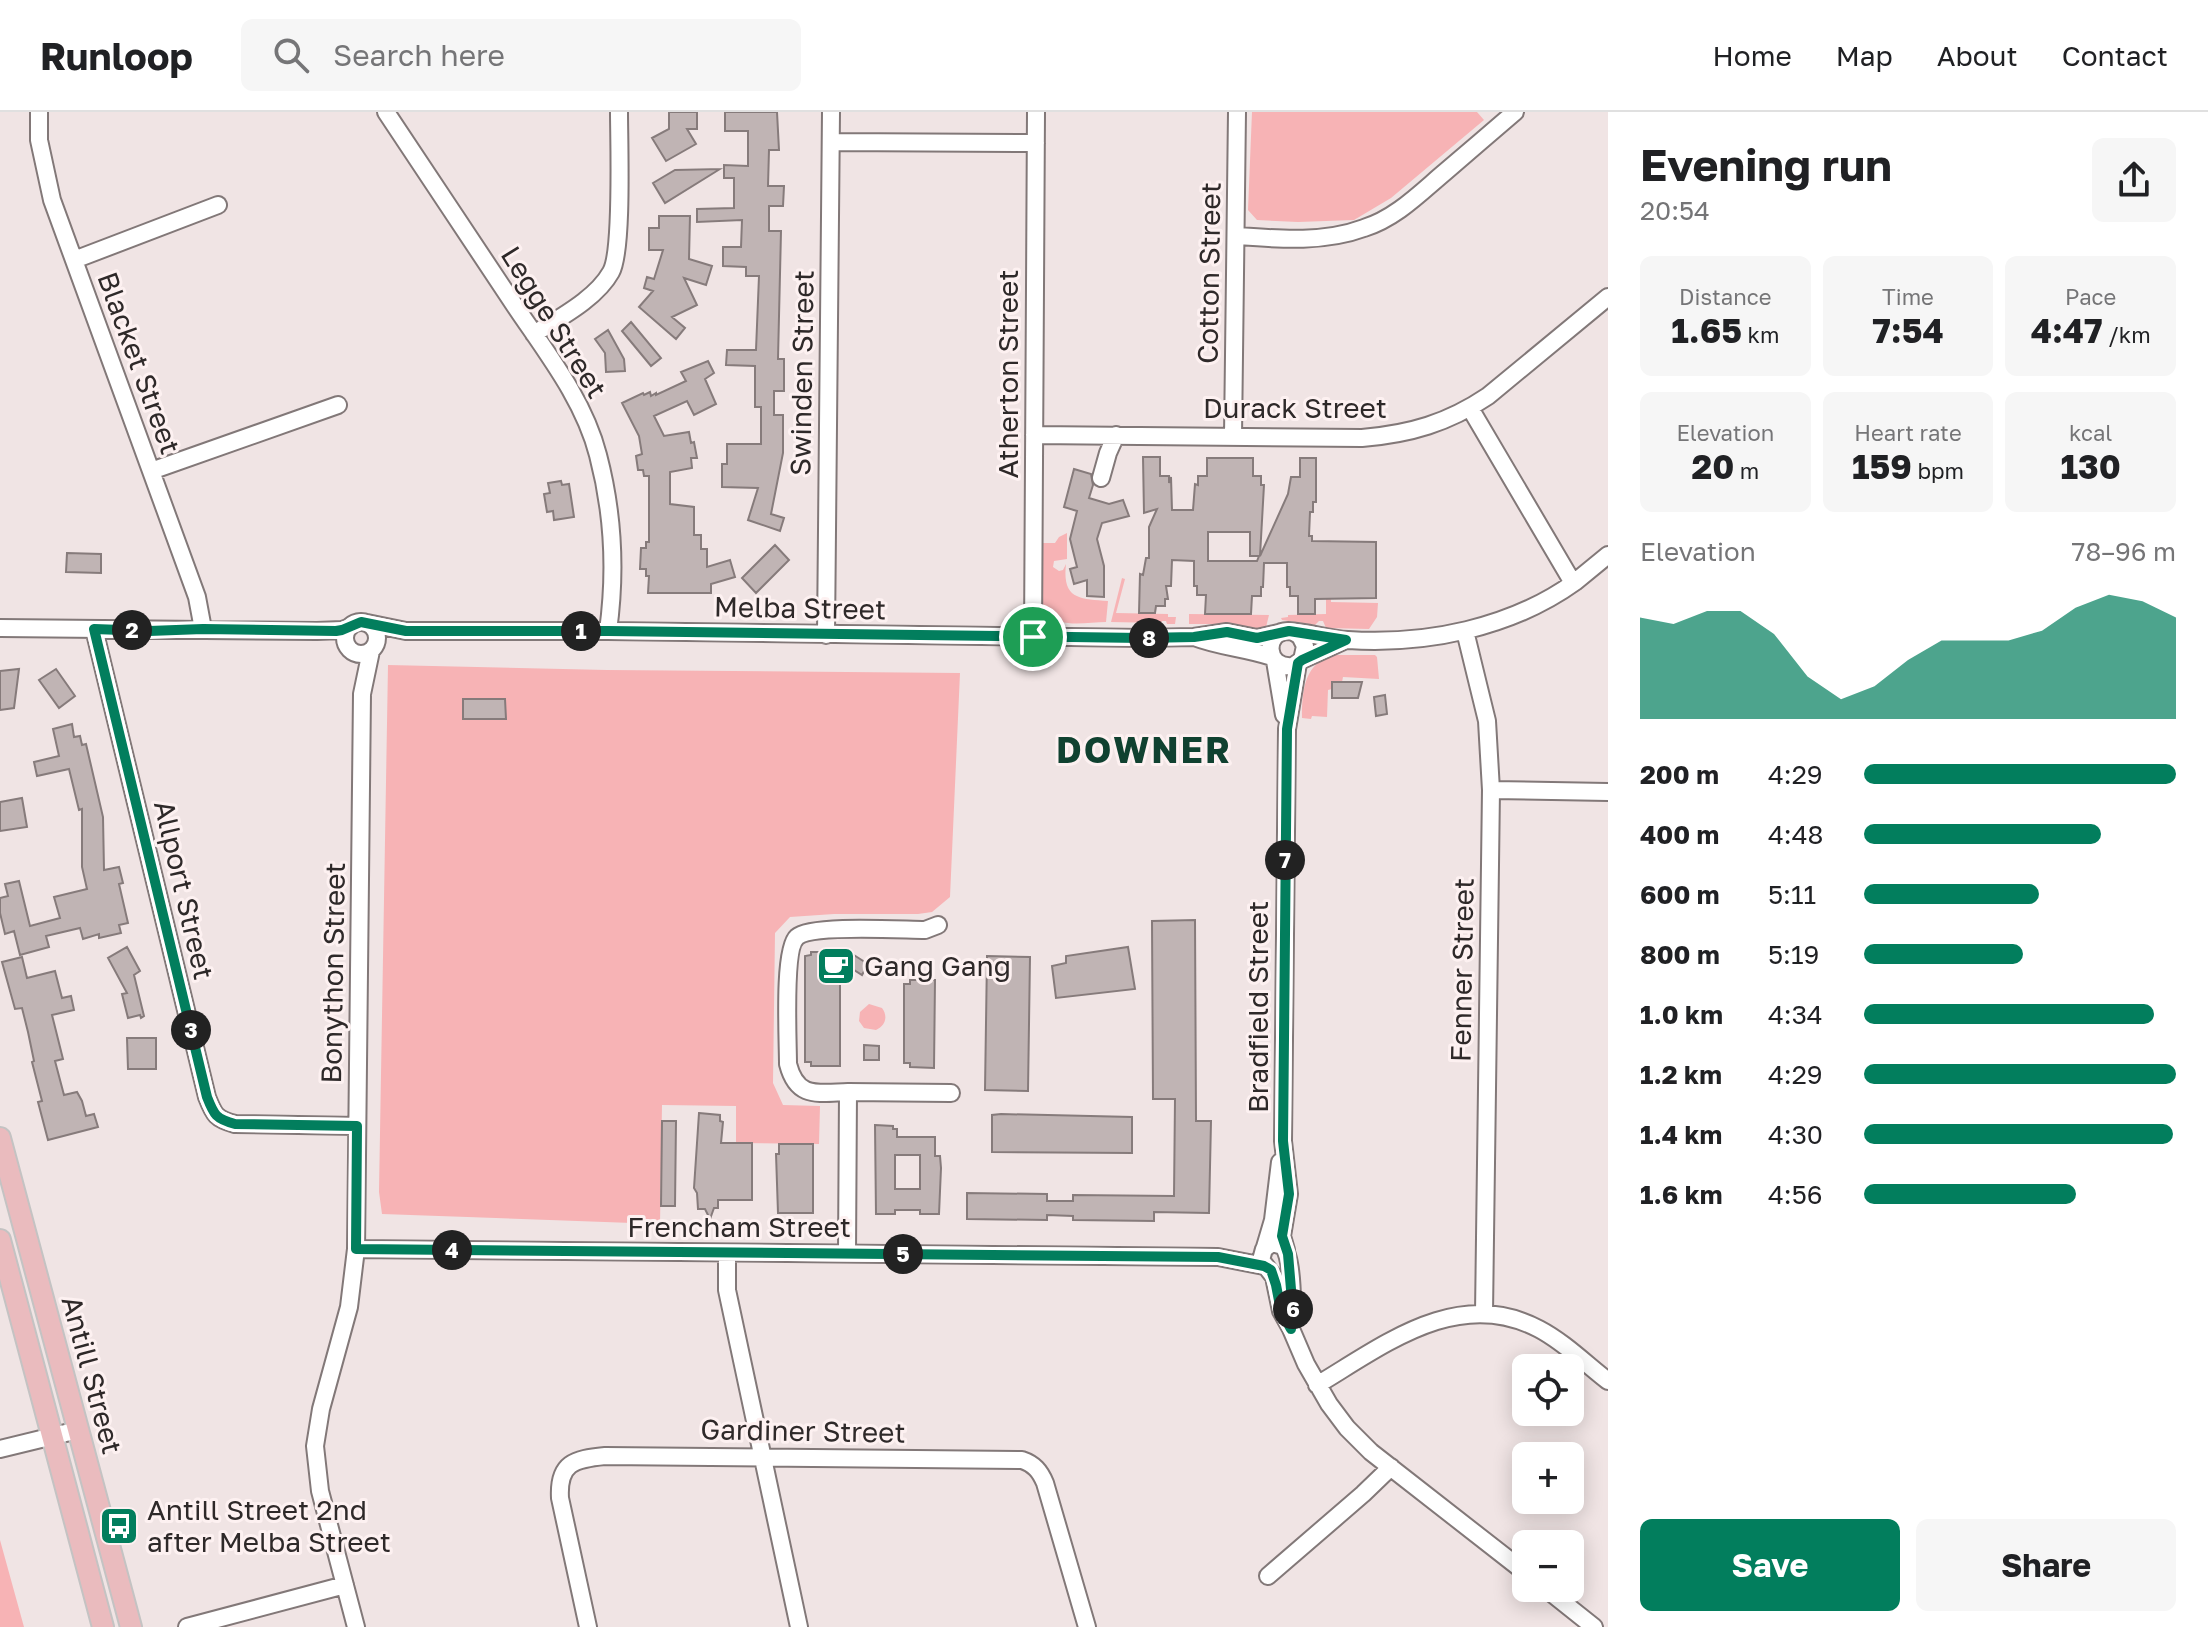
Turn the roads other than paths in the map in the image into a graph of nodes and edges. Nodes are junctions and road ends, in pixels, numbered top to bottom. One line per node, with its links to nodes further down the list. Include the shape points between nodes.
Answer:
1 (39, 112): 12 (street, Blacket Street, via 39,140 52,200)
2 (386, 112): 14 (street, Legge Street)
3 (619, 112): 14 (street, via 612,271 588,299)
4 (831, 112): 8 (street, Swinden Street)
5 (1036, 112): 9 (street, Atherton Street)
6 (1237, 112): 11 (street, Cotton Street)
7 (1515, 112): 11 (street, via 1410,202 1366,228 1308,238)
8 (831, 142): 9 (street); 33 (street, Swinden Street)
9 (1036, 143): 17 (street, Atherton Street)
10 (218, 205): 12 (street)
11 (1236, 236): 19 (street, Cotton Street)
12 (74, 260): 20 (street, Blacket Street)
13 (1608, 297): 16 (street, Durack Street)
14 (534, 334): 30 (street, Legge Street, via 571,392 598,453 612,529)
15 (338, 405): 20 (street)
16 (1470, 408): 19 (street, Durack Street, via 1424,428 1387,436); 23 (street)
17 (1034, 435): 18 (street, Durack Street); 34 (street, Atherton Street)
18 (1116, 435): 19 (street, Durack Street); 21 (street)
19 (1233, 436)
20 (151, 471): 27 (street, Blacket Street, via 197,597)
21 (1101, 478)
22 (1608, 555): 23 (street, Melba Street)
23 (1573, 583): 31 (street, Melba Street, via 1500,621)
24 (358, 625): 28 (street, Melba Street); 29 (street, Melba Street); 37 (street, via 346,637); 38 (street, via 375,630)
25 (0, 628): 26 (street, Melba Street)
26 (94, 629): 27 (street, Melba Street); 48 (street, Allport Street, via 214,1115 235,1124)
27 (203, 629): 28 (street, Melba Street)
28 (317, 631): 37 (street, Melba Street)
29 (406, 631): 30 (street, Melba Street); 38 (street, Melba Street)
30 (608, 631): 33 (street, Melba Street)
31 (1465, 631): 36 (street, Melba Street, via 1416,640); 43 (street, Fenner Street, via 1487,721)
32 (1289, 632): 35 (street, Melba Street, via 1257,638 1227,632); 36 (street, Melba Street); 39 (street, via 1271,642); 40 (street, via 1300,636 1305,646)
33 (826, 635): 34 (street, Melba Street)
34 (1033, 637): 35 (street, Melba Street)
35 (1194, 637): 39 (street, Melba Street)
36 (1346, 640): 40 (street, Melba Street)
37 (349, 648): 38 (street, via 358,653); 41 (street, Bonython Street)
38 (373, 648): 41 (street, Bonython Street)
39 (1273, 659): 40 (street, via 1288,667); 42 (street, Bradfield Street)
40 (1300, 661): 42 (street, Bradfield Street)
41 (362, 694): 48 (street, Bonython Street)
42 (1287, 729): 50 (street, Bradfield Street)
43 (1491, 790): 44 (street); 59 (street, Fenner Street)
44 (1608, 792)
45 (938, 925): 46 (street, via 925,930 819,930 799,935 792,945 792,1079 803,1090)
46 (848, 1092): 47 (street); 55 (street)
47 (951, 1093)
48 (357, 1126): 53 (street, Bonython Street)
49 (0, 1138): 63 (main road, Antill Street)
50 (1283, 1141): 52 (street, Bradfield Street); 56 (street, Bradfield Street, via 1289,1194 1282,1236)
51 (0, 1240): 64 (main road, Antill Street)
52 (1264, 1248): 56 (street, via 1276,1243); 57 (street, Frencham Street); 58 (street, via 1261,1256)
53 (356, 1249): 54 (street, Frencham Street); 70 (street, Bonython Street, via 349,1307 315,1446 320,1491)
54 (727, 1253): 55 (street, Frencham Street); 66 (street, via 727,1290)
55 (847, 1253): 57 (street, Frencham Street)
56 (1287, 1255): 58 (street, via 1282,1269); 60 (street, Bradfield Street)
57 (1218, 1257): 58 (street, Frencham Street)
58 (1268, 1268): 60 (street, Bradfield Street)
59 (1484, 1313): 61 (street, via 1541,1330); 62 (street, via 1432,1321)
60 (1291, 1329): 62 (street, Bradfield Street)
61 (1608, 1381)
62 (1317, 1385): 67 (street, Bradfield Street, via 1347,1428)
63 (78, 1430): 64 (street); 73 (main road, Antill Street)
64 (53, 1437): 65 (street); 72 (main road, Antill Street)
65 (0, 1449)
66 (763, 1457): 76 (street, Gardiner Street, via 605,1456 567,1466 560,1498); 77 (street); 78 (street, Gardiner Street, via 1032,1463 1045,1483)
67 (1391, 1467): 68 (street, Bradfield Street); 69 (street)
68 (1512, 1562)
69 (1268, 1576)
70 (345, 1585): 74 (street); 75 (street, Bonython Street)
71 (1563, 1602): 79 (street)
72 (103, 1627)
73 (131, 1627)
74 (187, 1627)
75 (356, 1627)
76 (588, 1627)
77 (799, 1627)
78 (1087, 1627)
79 (1594, 1627)

